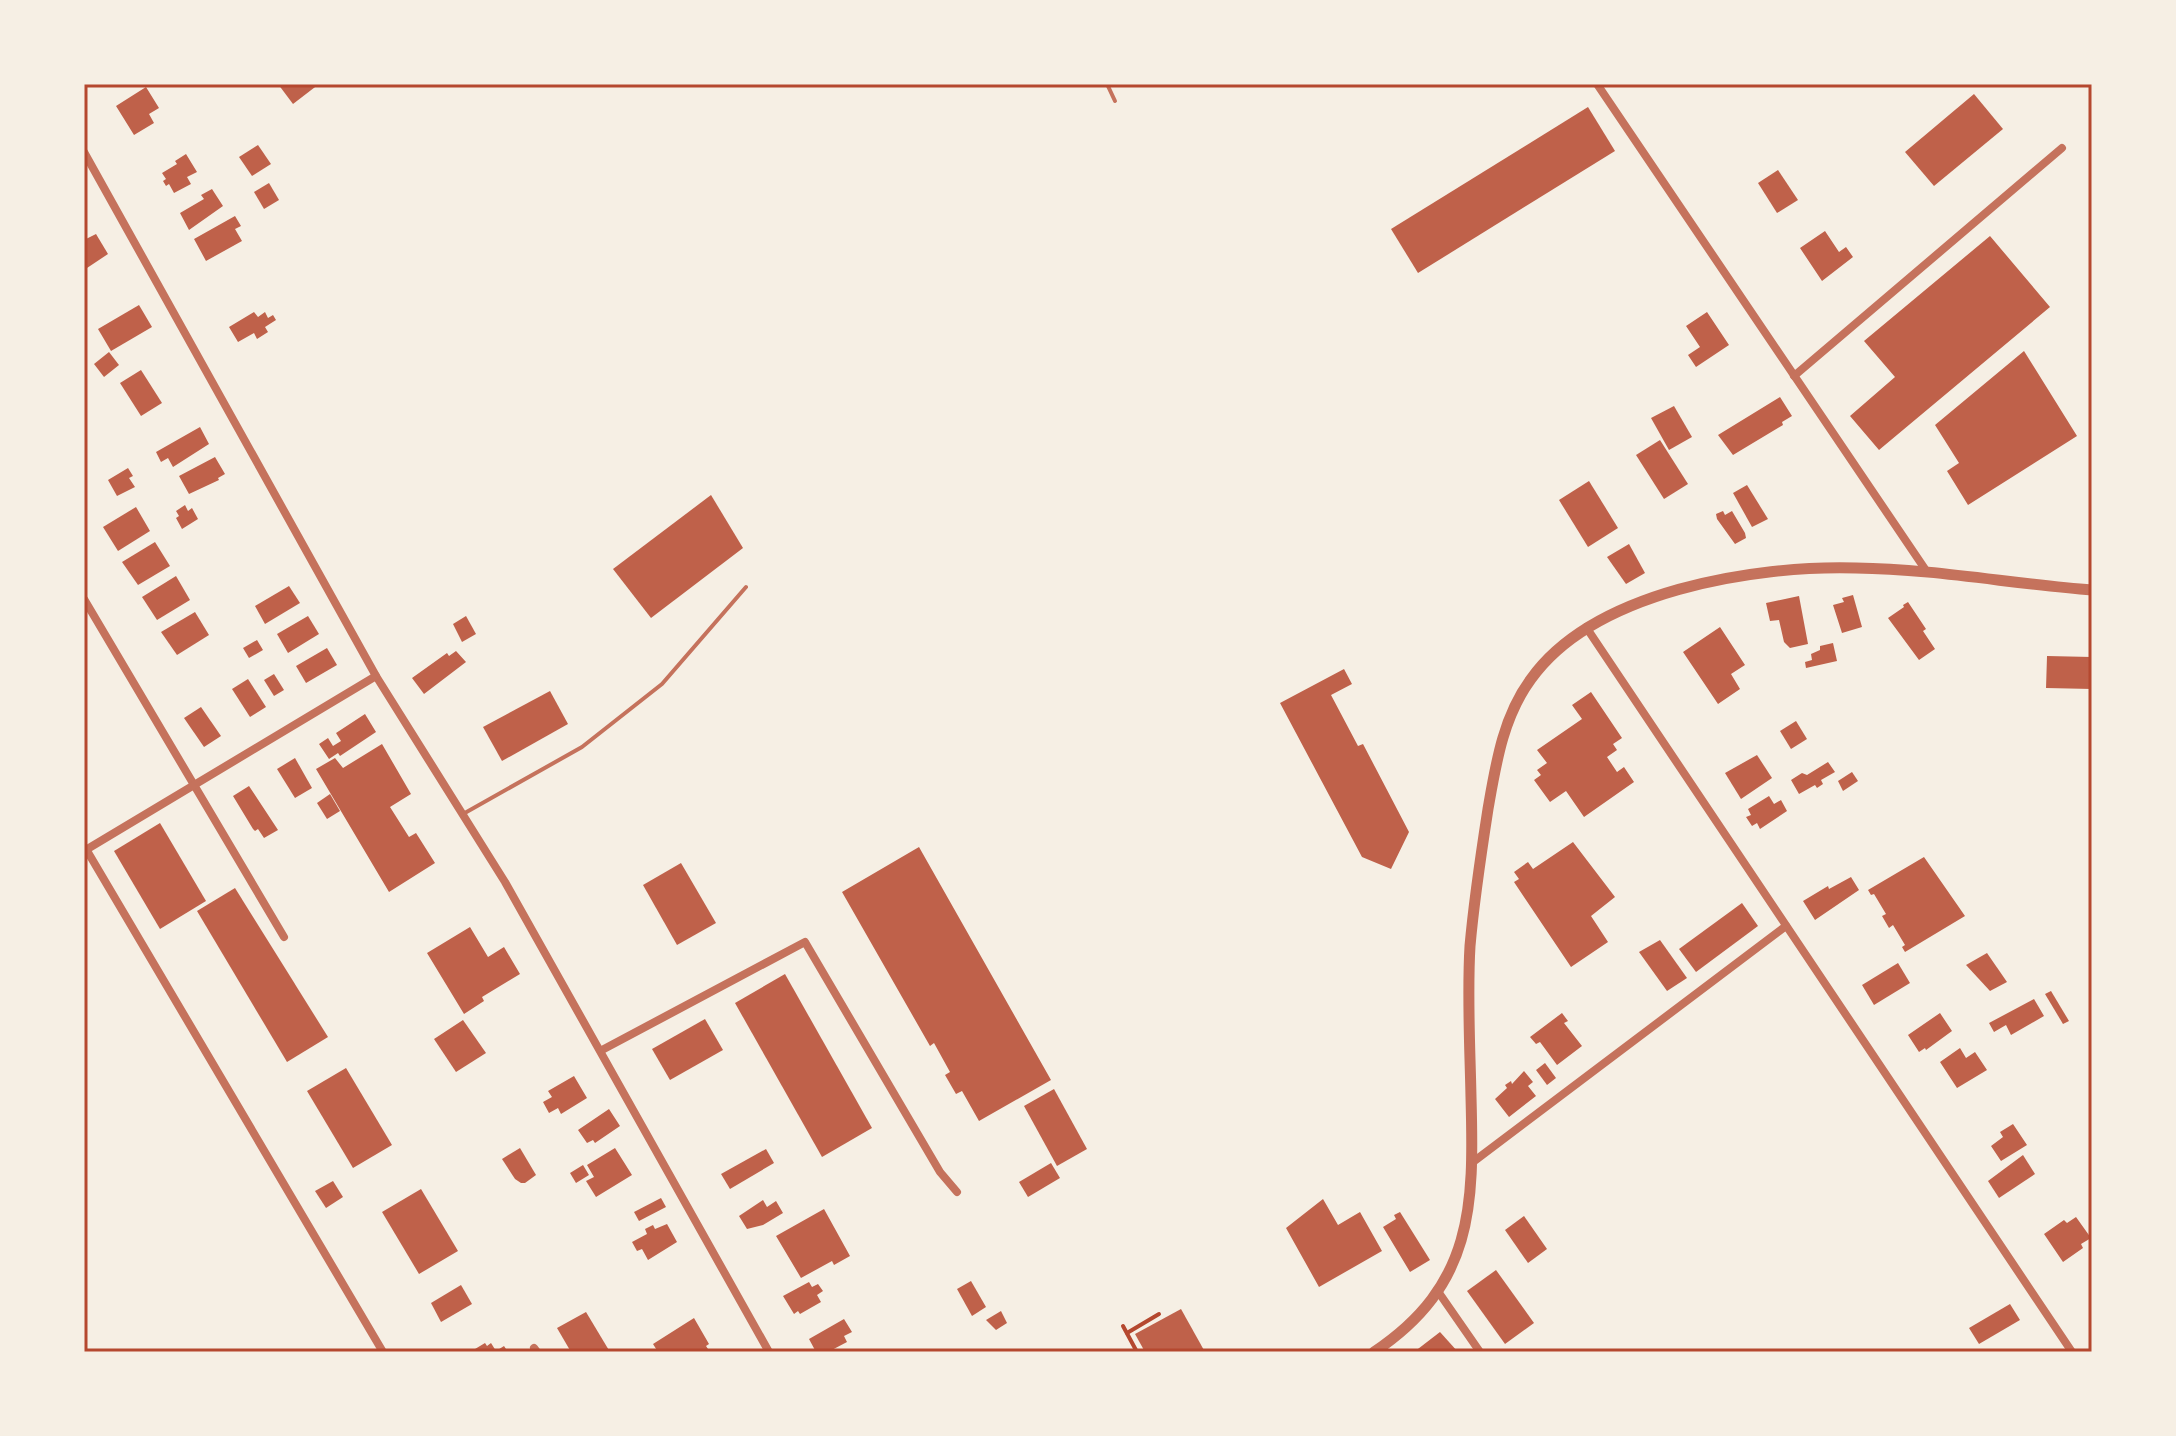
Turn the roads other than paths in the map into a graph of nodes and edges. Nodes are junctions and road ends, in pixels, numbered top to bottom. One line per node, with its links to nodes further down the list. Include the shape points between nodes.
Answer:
1 (1107, 84): 3 (lane)
2 (1597, 84): 6 (street)
3 (1115, 101)
4 (2062, 148): 6 (street)
5 (84, 152): 12 (street)
6 (1794, 376): 7 (street)
7 (1927, 572): 9 (street); 11 (street, via 1801,570 1689,586)
8 (746, 587): 14 (lane, via 662,684 582,747)
9 (2092, 590)
10 (84, 599): 13 (street)
11 (1586, 627): 16 (street); 19 (street, via 1531,678 1514,706 1497,762 1470,948)
12 (376, 676): 13 (street); 14 (street)
13 (193, 785): 15 (street); 17 (street)
14 (463, 814): 18 (street)
15 (85, 850): 22 (street)
16 (1786, 926): 19 (street); 26 (street)
17 (284, 937)
18 (602, 1050): 20 (street, via 805,942 940,1172); 23 (street)
19 (1473, 1162): 21 (street, via 1466,1230)
20 (957, 1192)
21 (1437, 1290): 24 (street, via 1397,1336); 25 (street)
22 (383, 1352)
23 (769, 1352)
24 (1374, 1352)
25 (1480, 1352)
26 (2072, 1352)

